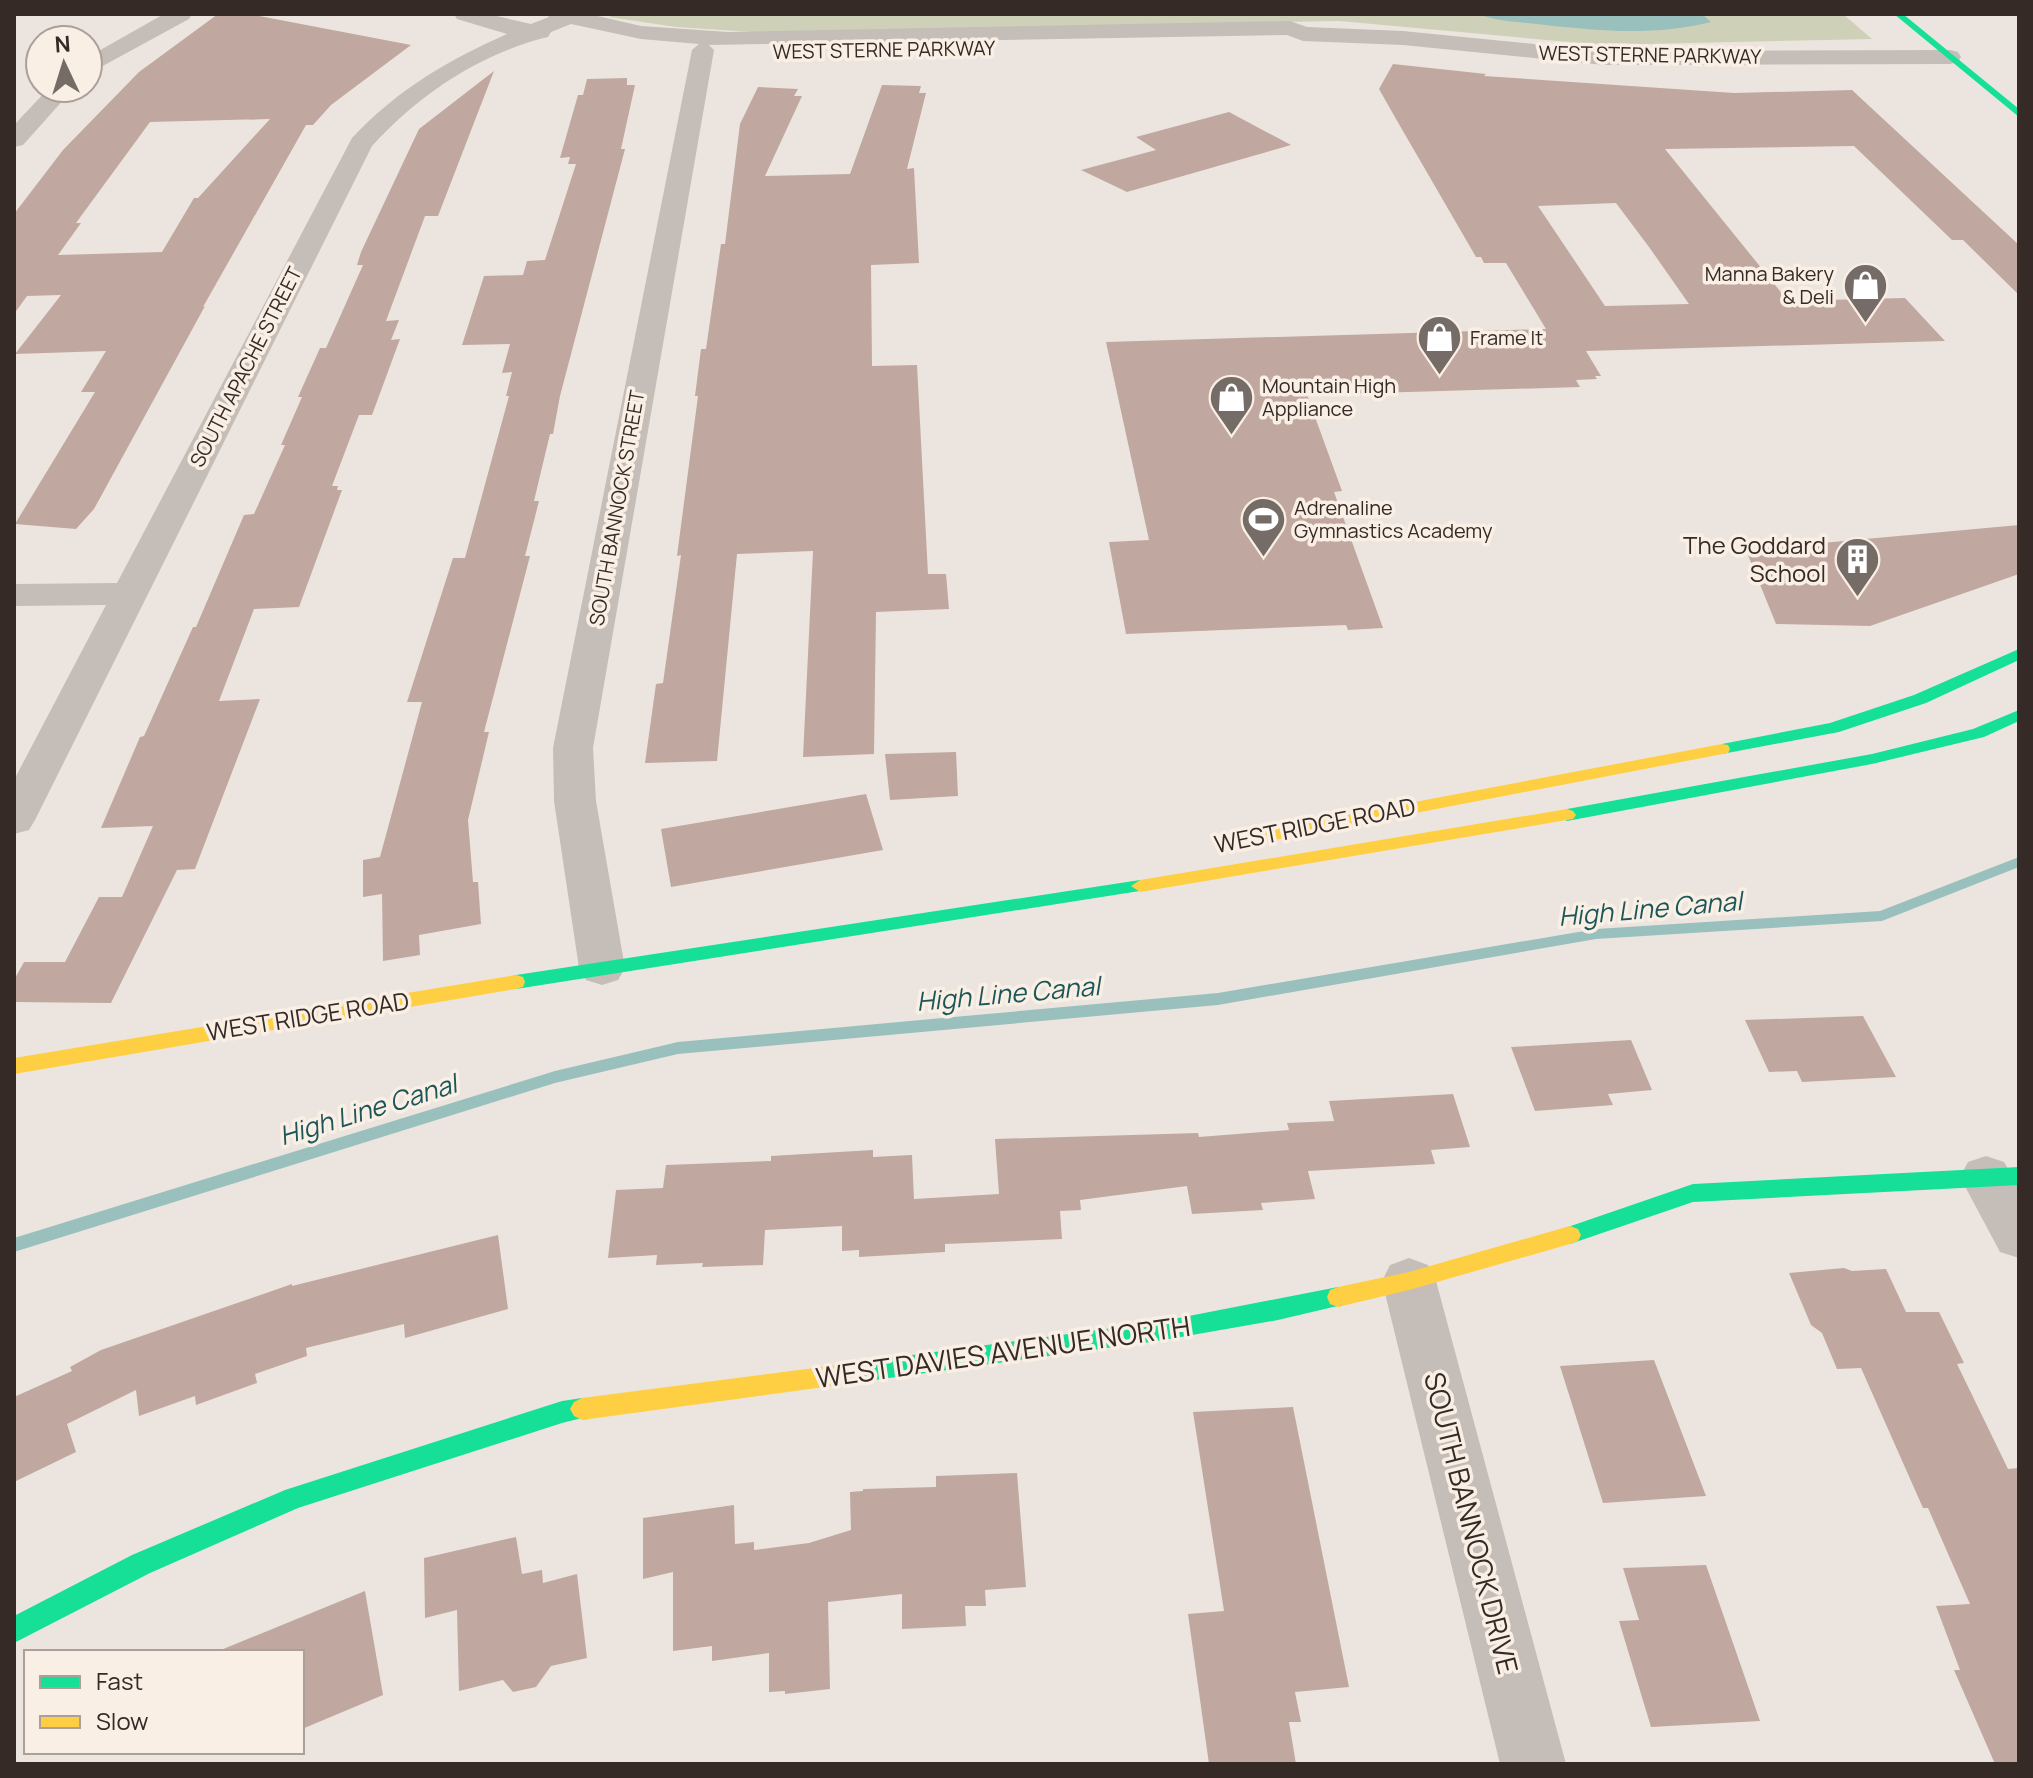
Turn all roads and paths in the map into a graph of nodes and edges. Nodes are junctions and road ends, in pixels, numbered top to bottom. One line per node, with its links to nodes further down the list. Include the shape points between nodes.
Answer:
1 (181, 14): 7 (street)
2 (465, 14): 4 (street, WEST STERNE PARKWAY, via 507,27)
3 (1898, 14): 8 (street)
4 (560, 19): 5 (street, WEST STERNE PARKWAY, via 737,38); 6 (street, WEST STERNE PARKWAY); 12 (street, SOUTH APACHE STREET, via 426,83 361,143)
5 (974, 41): 6 (street, WEST STERNE PARKWAY); 8 (street, WEST STERNE PARKWAY, via 1295,40 1303,34 1604,58)
6 (703, 50): 19 (street, SOUTH BANNOCK STREET, via 573,748 575,801)
7 (104, 57)
8 (1950, 57): 10 (street)
9 (47, 104): 11 (street)
10 (2019, 114)
11 (14, 140)
12 (129, 594): 13 (street); 16 (street, SOUTH APACHE STREET)
13 (14, 595)
14 (2019, 654): 17 (street, WEST RIDGE ROAD, via 1920,699 1833,728)
15 (2019, 715): 19 (street, WEST RIDGE ROAD, via 1978,733 1872,759 1663,798 1041,903)
16 (14, 820)
17 (1221, 844)
18 (949, 897): 19 (street, WEST RIDGE ROAD)
19 (602, 968): 20 (street, WEST RIDGE ROAD)
20 (14, 1066)
21 (2003, 1176): 22 (street); 23 (street, WEST DAVIES AVENUE NORTH, via 1693,1193 1535,1247)
22 (2019, 1236)
23 (1409, 1281): 24 (street, WEST DAVIES AVENUE NORTH, via 1257,1316 1138,1335 562,1412 294,1498 141,1564); 25 (street, SOUTH BANNOCK DRIVE)
24 (14, 1630)
25 (1533, 1764)

